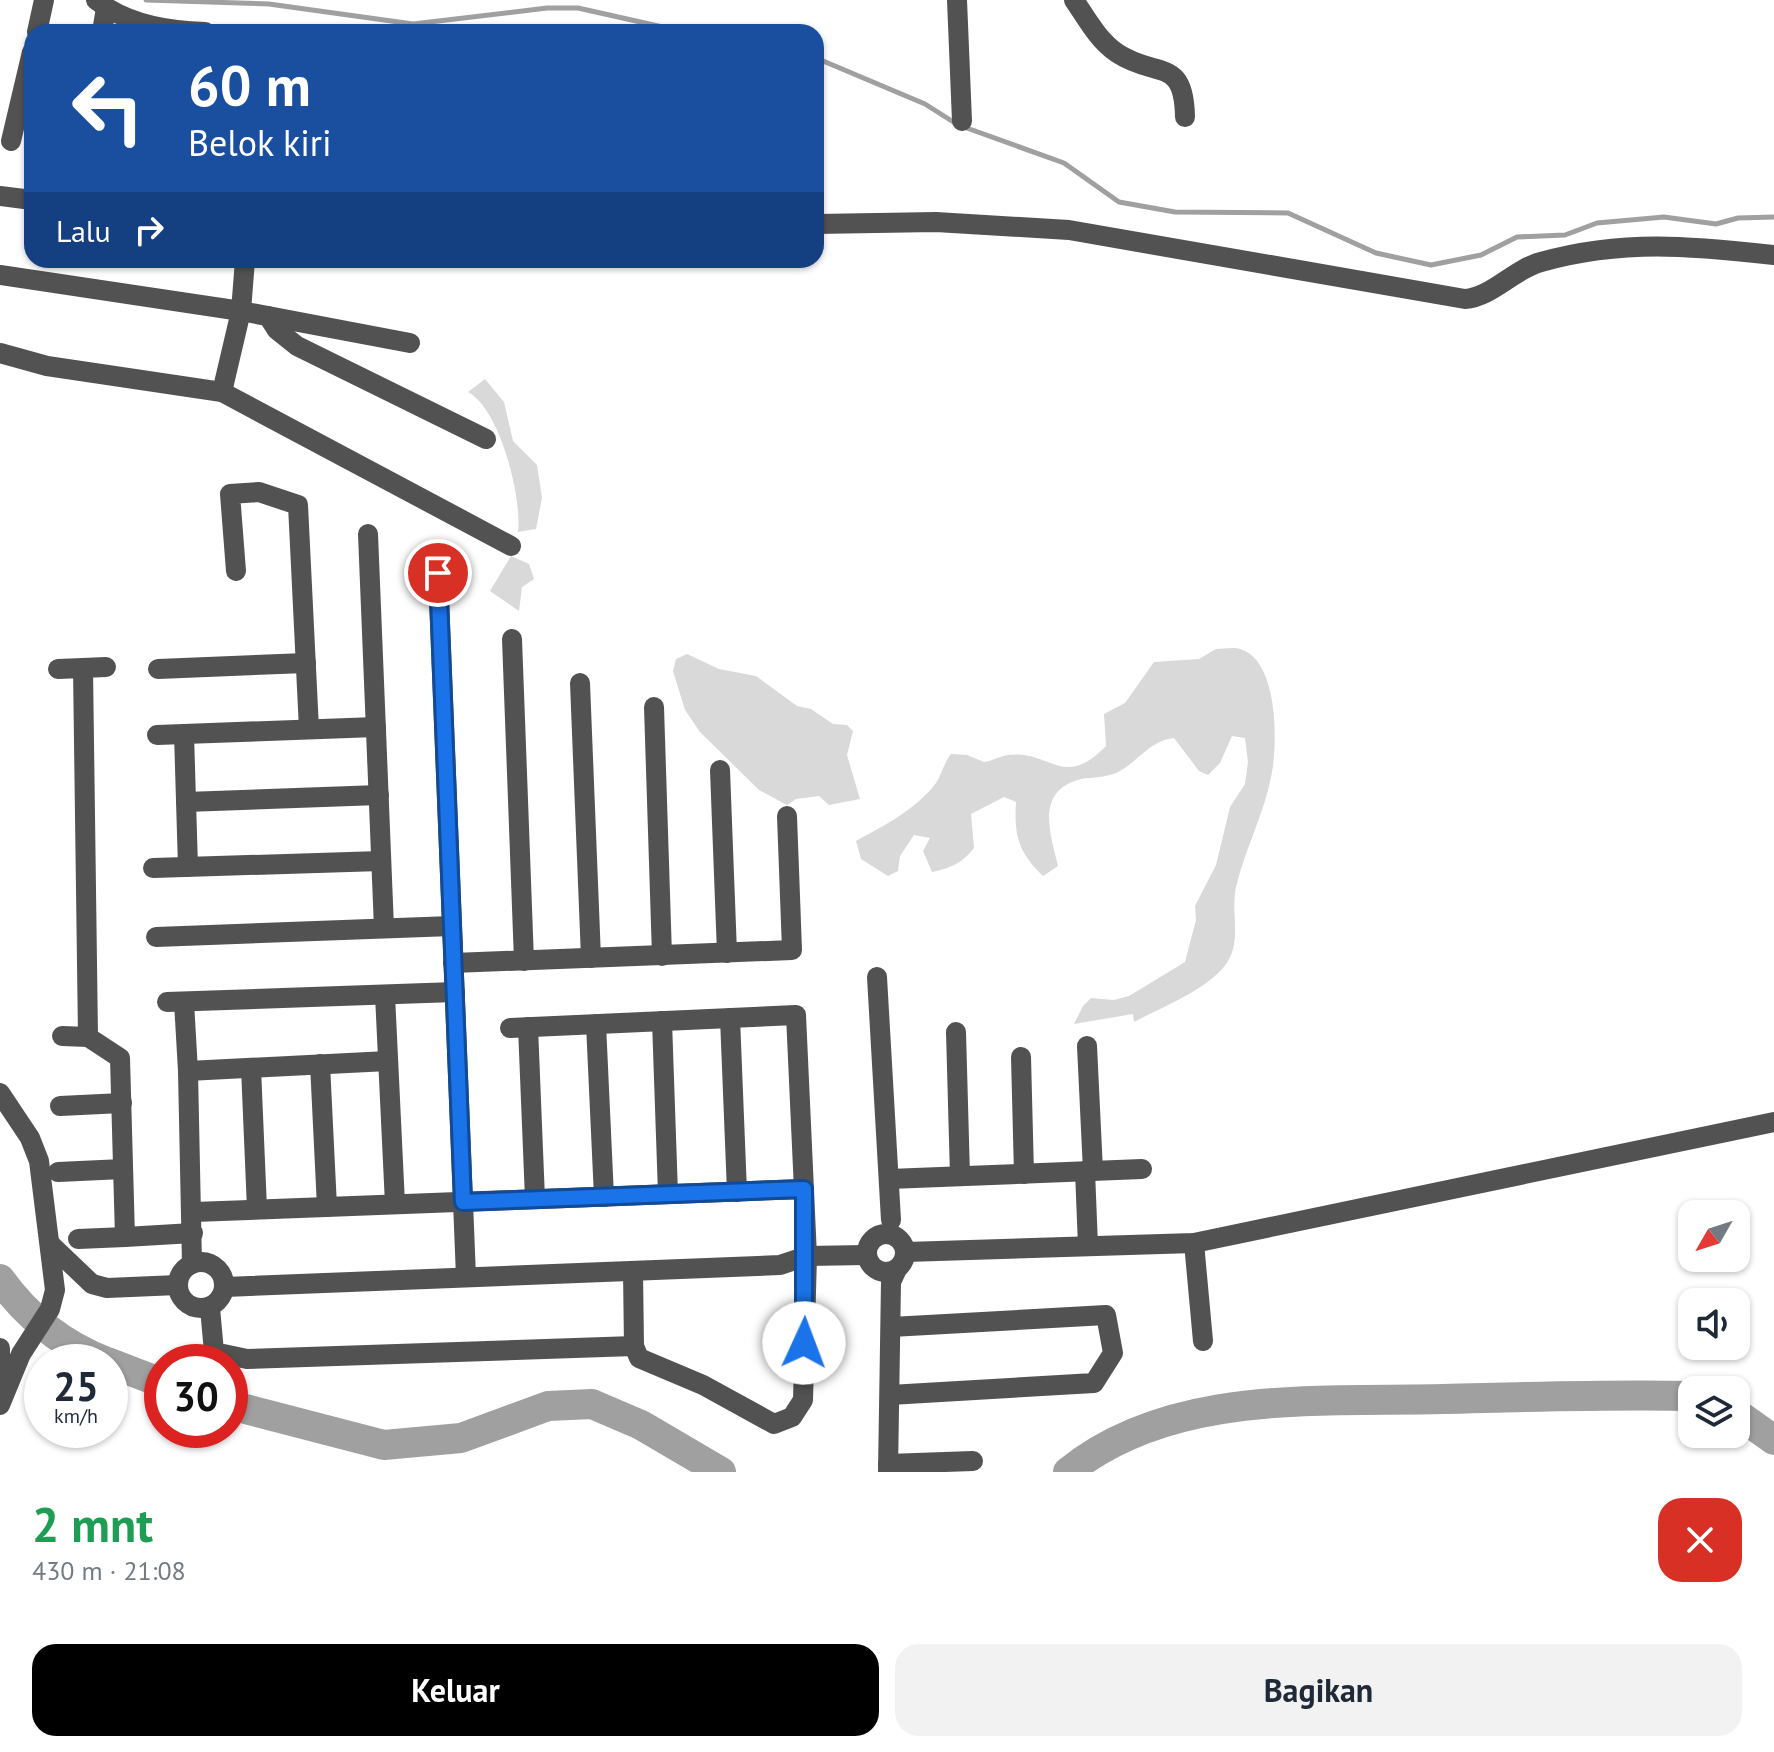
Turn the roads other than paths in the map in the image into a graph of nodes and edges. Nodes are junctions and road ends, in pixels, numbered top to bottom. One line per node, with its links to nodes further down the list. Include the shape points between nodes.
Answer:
1 (44, 0): 5 (street)
2 (957, 0): 10 (street)
3 (1074, 0): 9 (street, via 1115,51 1178,79)
4 (101, 4): 6 (street); 7 (street)
5 (39, 24)
6 (102, 24)
7 (154, 24)
8 (24, 86): 11 (street)
9 (1185, 117)
10 (962, 121)
11 (11, 141)
12 (0, 196): 13 (street)
13 (24, 199)
14 (824, 224): 15 (street, via 936,222 1069,230 1465,299 1541,262 1640,244)
15 (1774, 255)
16 (244, 268): 18 (street)
17 (0, 275): 18 (street)
18 (241, 311): 19 (street); 22 (street)
19 (268, 316): 20 (street); 23 (street, via 297,346)
20 (410, 343)
21 (0, 353): 22 (street, via 47,366)
22 (222, 392): 25 (street)
23 (486, 439)
24 (368, 534): 36 (street)
25 (511, 546)
26 (236, 571): 29 (street, via 230,494 259,492 298,505)
27 (438, 573): 47 (street)
28 (512, 639): 53 (street)
29 (306, 663): 33 (street); 37 (street)
30 (106, 667): 31 (street)
31 (83, 668): 32 (street); 63 (street)
32 (58, 669)
33 (158, 669)
34 (580, 683): 52 (street)
35 (654, 707): 51 (street)
36 (376, 727): 37 (street); 41 (street)
37 (309, 729): 38 (street)
38 (184, 734): 39 (street); 42 (street)
39 (157, 735)
40 (720, 770): 50 (street)
41 (379, 795): 42 (street); 44 (street)
42 (186, 802): 45 (street)
43 (787, 816): 50 (street, via 792,950)
44 (381, 861): 45 (street); 48 (street)
45 (188, 867): 46 (street)
46 (153, 868)
47 (452, 926): 48 (street); 54 (street)
48 (384, 928): 49 (street)
49 (156, 937)
50 (727, 953): 51 (street)
51 (662, 956): 52 (street)
52 (591, 958): 53 (street)
53 (524, 961): 54 (street)
54 (453, 963): 56 (street)
55 (877, 977): 80 (street)
56 (455, 992): 57 (street); 86 (street)
57 (385, 995): 66 (street); 69 (street, via 175,1002)
58 (730, 1018): 59 (street); 81 (street, via 796,1015); 82 (street)
59 (662, 1021): 60 (street); 83 (street)
60 (596, 1024): 84 (street); 85 (street, via 519,1028)
61 (956, 1032): 79 (street)
62 (62, 1036): 63 (street)
63 (88, 1037): 71 (street, via 120,1058)
64 (1087, 1046): 76 (street)
65 (1021, 1057): 78 (street)
66 (388, 1061): 67 (street); 87 (street)
67 (320, 1064): 68 (street); 88 (street)
68 (251, 1068): 69 (street); 89 (street)
69 (188, 1071): 90 (street)
70 (0, 1093): 96 (street, via 39,1161)
71 (122, 1103): 72 (street); 74 (street)
72 (60, 1106)
73 (1774, 1122): 95 (street)
74 (123, 1169): 77 (street); 93 (street)
75 (1142, 1169): 76 (street)
76 (1089, 1171): 78 (street); 97 (street)
77 (58, 1172)
78 (1024, 1174): 79 (street)
79 (960, 1176): 80 (street)
80 (889, 1179): 91 (street)
81 (804, 1189): 82 (street); 99 (street)
82 (737, 1192): 83 (street)
83 (668, 1194): 84 (street)
84 (604, 1197): 85 (street)
85 (535, 1199): 86 (street)
86 (463, 1202): 87 (street); 103 (street)
87 (395, 1204): 88 (street)
88 (327, 1207): 89 (street)
89 (257, 1209): 90 (street)
90 (194, 1212): 92 (street)
91 (891, 1220)
92 (193, 1233): 93 (street); 101 (street)
93 (125, 1237): 94 (street)
94 (78, 1239)
95 (1194, 1243): 97 (street); 108 (street)
96 (50, 1244): 104 (street, via 92,1284); 113 (street, via 55,1290 50,1309 21,1354)
97 (1088, 1246): 100 (street)
98 (866, 1255): 99 (street); 100 (street, via 877,1271); 100 (street, via 871,1240 885,1233 899,1238)
99 (807, 1256): 102 (street, via 780,1265); 109 (street, via 803,1400 792,1417 774,1424 639,1358)
100 (901, 1261): 107 (street, via 891,1282)
101 (192, 1264): 104 (street); 105 (street, via 215,1266)
102 (633, 1271): 103 (street); 109 (street)
103 (466, 1277): 105 (street)
104 (178, 1285): 106 (street, via 188,1305)
105 (225, 1287): 106 (street)
106 (210, 1308): 109 (street, via 214,1352 247,1359)
107 (891, 1327): 112 (street); 112 (street, via 1106,1315 1113,1353 1094,1383)
108 (1203, 1341)
109 (634, 1346)
110 (0, 1348): 111 (street)
111 (0, 1369)
112 (890, 1395): 115 (street)
113 (0, 1405)
114 (973, 1461): 115 (street)
115 (888, 1468)

